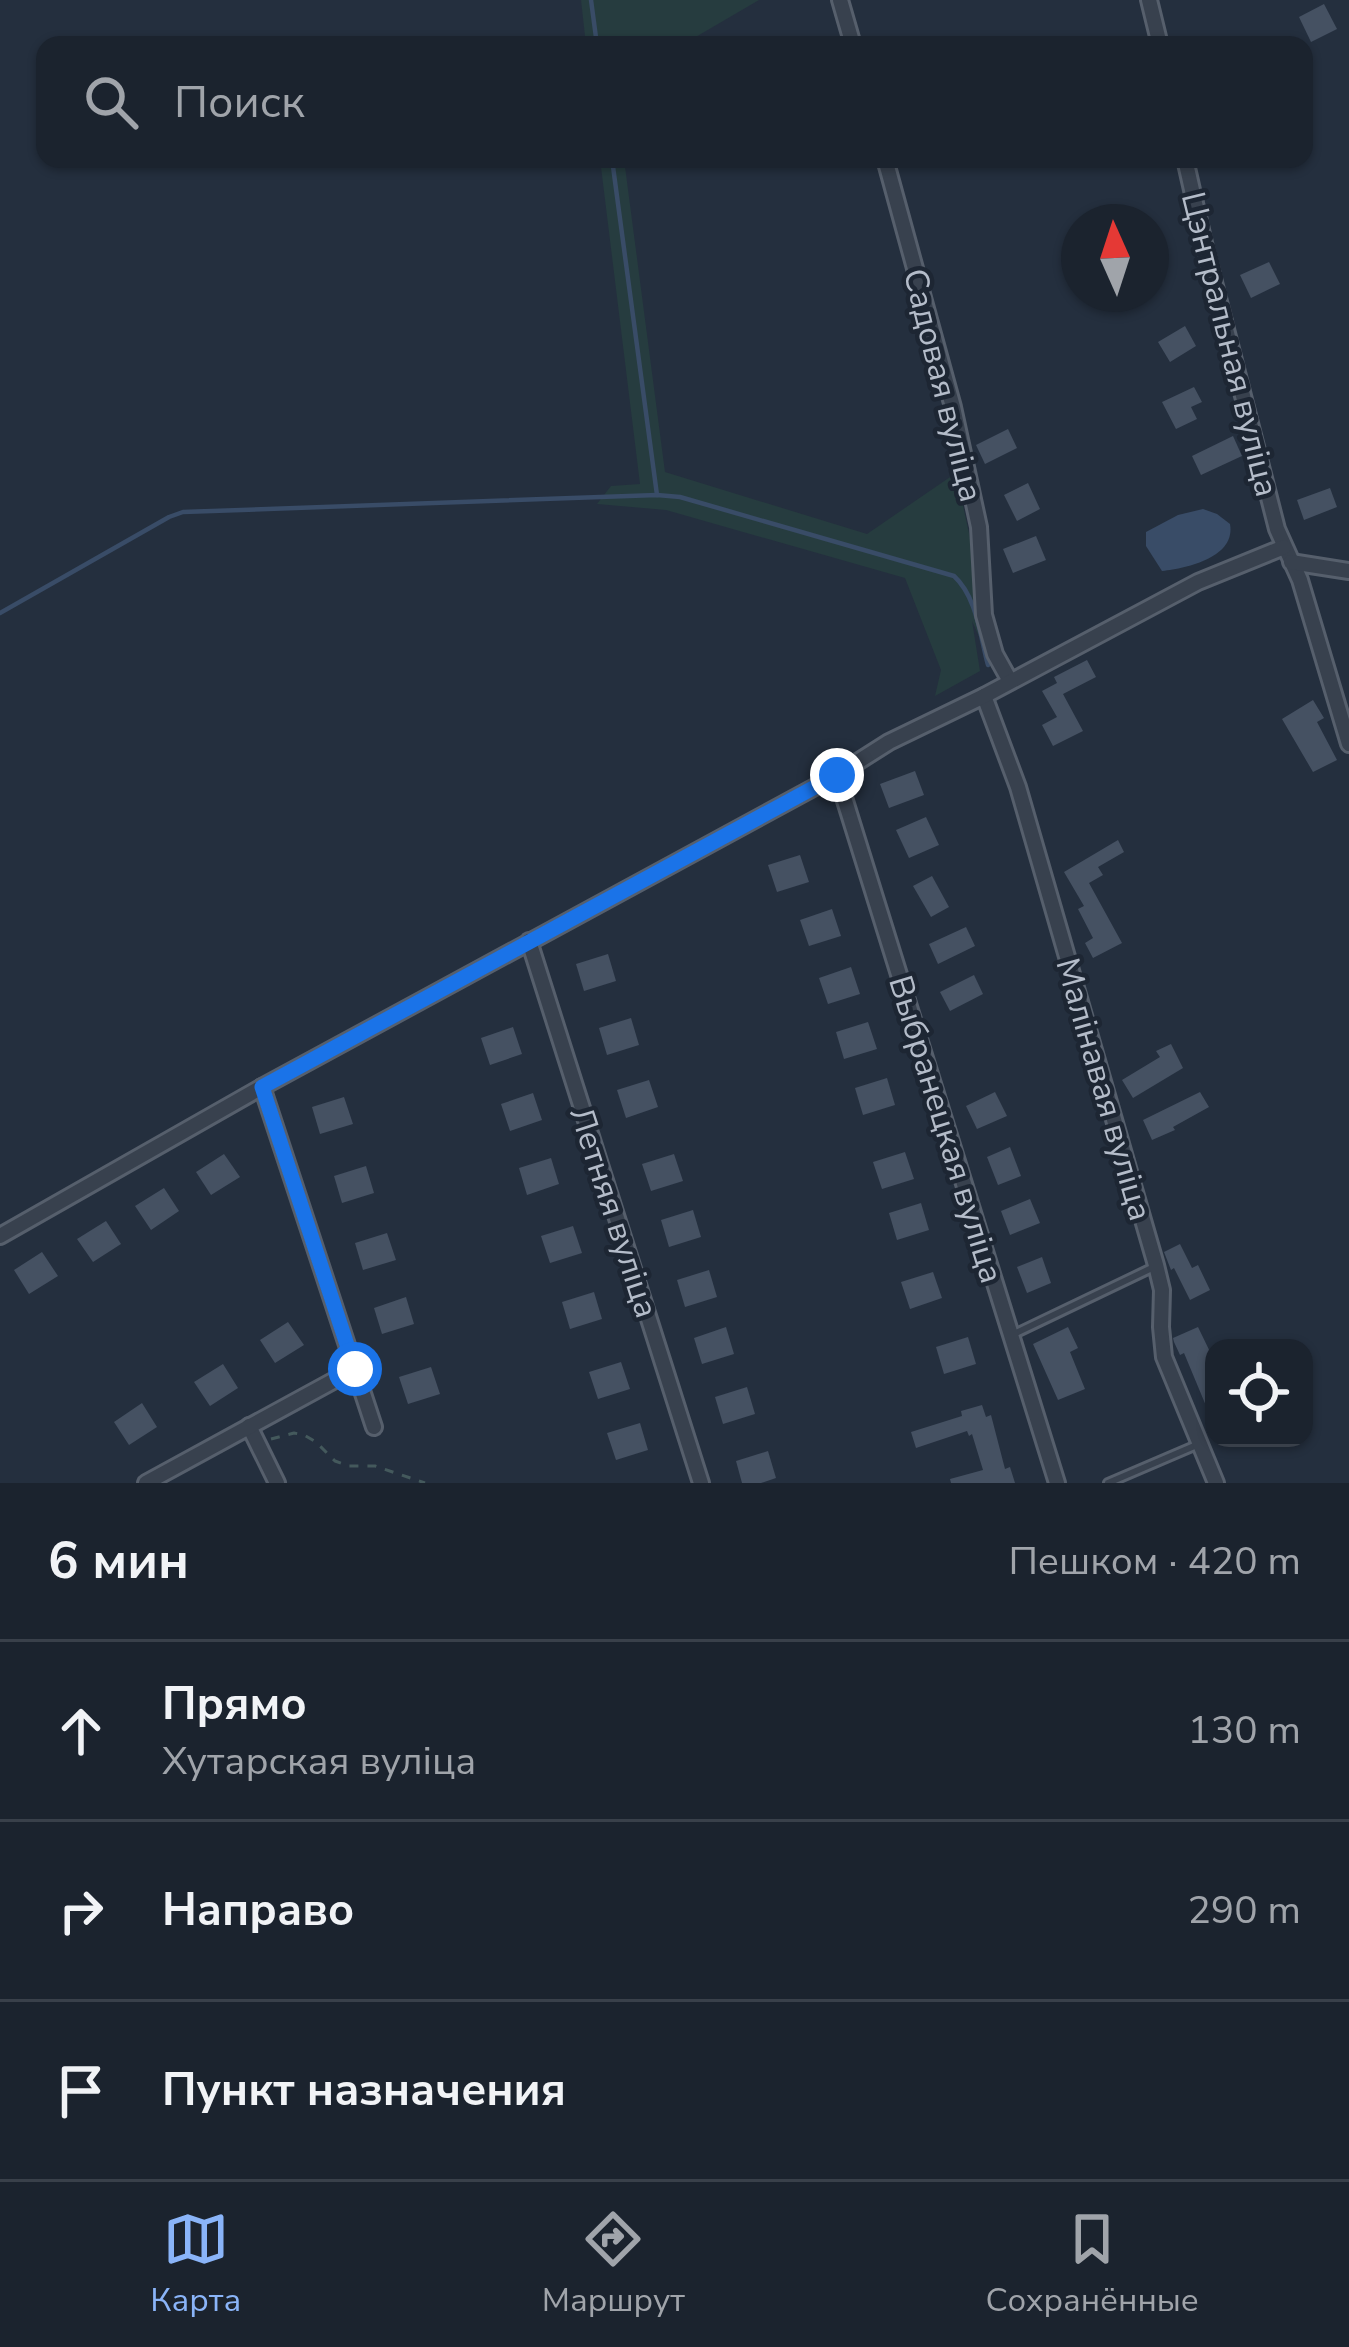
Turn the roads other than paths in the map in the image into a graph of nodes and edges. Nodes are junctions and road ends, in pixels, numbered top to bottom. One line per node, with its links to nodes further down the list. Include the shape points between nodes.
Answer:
1 (840, 0): 3 (street)
2 (1149, 0): 4 (street)
3 (850, 36)
4 (1158, 36)
5 (887, 168): 10 (street, Садовая вуліца, via 980,527 984,615)
6 (1187, 168): 7 (street, Цэнтральная вуліца)
7 (1284, 547): 8 (street, Цэнтральная вуліца); 10 (street, via 1198,582)
8 (1291, 562): 9 (street); 12 (street, Цэнтральная вуліца)
9 (1349, 571)
10 (1010, 682): 11 (street)
11 (984, 696): 13 (street); 17 (street, Малінавая вуліца, via 1018,787)
12 (1349, 745)
13 (837, 775): 14 (street); 18 (street, Выбранецкая вуліца)
14 (529, 941): 15 (street); 25 (street, Летняя вуліца)
15 (262, 1087): 16 (street); 19 (street)
16 (0, 1236)
17 (1156, 1265): 18 (lane); 22 (street, Малінавая вуліца, via 1164,1357)
18 (1011, 1335): 26 (street, Выбранецкая вуліца)
19 (355, 1369): 20 (street); 21 (street)
20 (249, 1426): 23 (street); 24 (street)
21 (374, 1427)
22 (1201, 1444): 27 (lane); 28 (street, Малінавая вуліца)
23 (146, 1483)
24 (277, 1483)
25 (700, 1483)
26 (1058, 1483)
27 (1108, 1483)
28 (1216, 1483)

